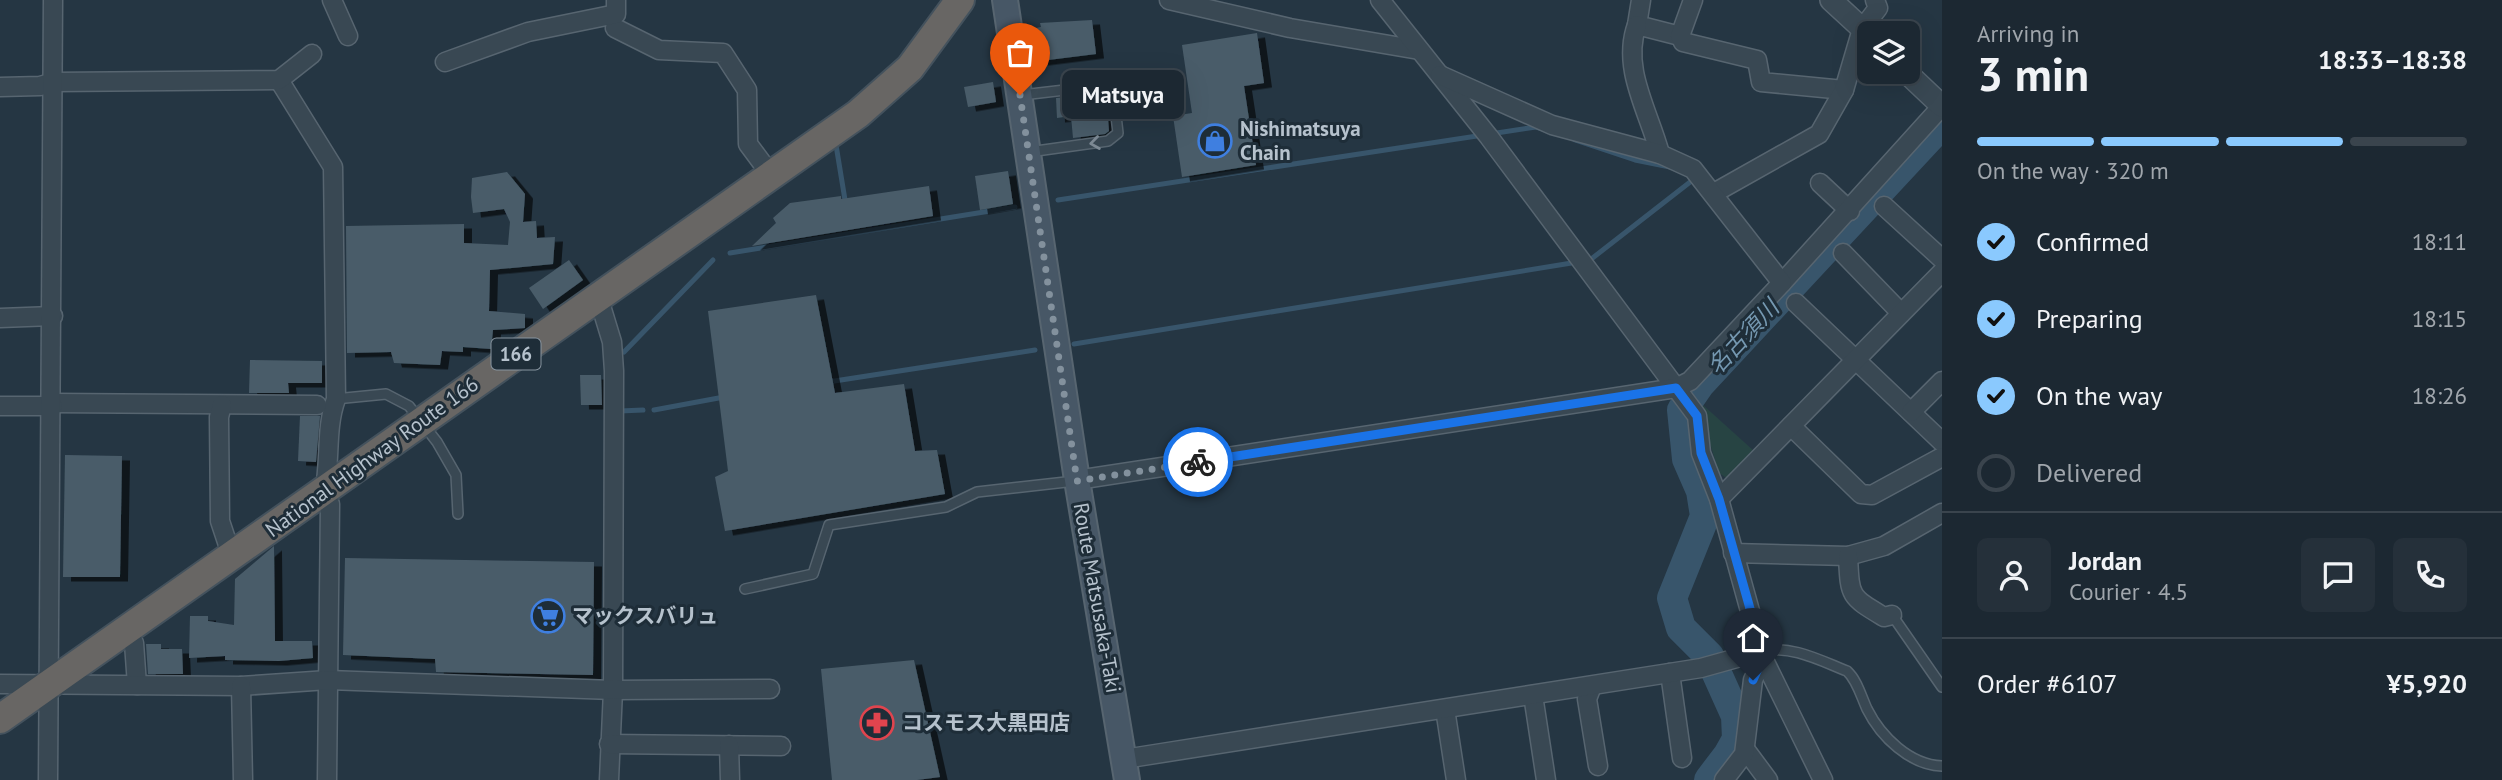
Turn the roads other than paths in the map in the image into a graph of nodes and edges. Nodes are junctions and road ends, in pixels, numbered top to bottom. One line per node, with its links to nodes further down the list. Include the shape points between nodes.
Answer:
1 (53, 0): 24 (street)
2 (332, 0): 16 (street)
3 (616, 0): 21 (street, via 616,14 528,33)
4 (960, 0): 32 (highway, National Highway Route 166 / 166, via 910,68 858,114)
5 (1005, 0): 28 (main road, Route Matsusaka-Taki)
6 (1168, 0): 18 (street, via 1290,28)
7 (1380, 0): 18 (street)
8 (1641, 0): 14 (street)
9 (1693, 0): 17 (street)
10 (1831, 0): 13 (street)
11 (1875, 0): 12 (street, via 1878,8)
12 (1872, 21)
13 (1857, 24)
14 (1637, 25): 17 (street); 31 (street, via 1631,41 1632,67)
15 (615, 28): 32 (street, via 659,50 723,53 747,90 748,144)
16 (348, 36)
17 (1680, 36): 27 (street, via 1683,42 1757,60 1761,82)
18 (1419, 50): 22 (street)
19 (312, 54): 23 (street)
20 (1857, 56): 27 (street)
21 (445, 62)
22 (1440, 75): 31 (street, via 1552,125); 48 (street)
23 (279, 80): 24 (street); 49 (street, via 333,167)
24 (54, 82): 26 (street); 44 (street)
25 (1919, 84): 29 (street)
26 (0, 87)
27 (1844, 90): 34 (street, via 1819,134)
28 (1020, 95): 30 (main road, Route Matsusaka-Taki); 30 (lane, one-way to 30, via 1097,83 1112,90 1117,137)
29 (1942, 106): 36 (street)
30 (1028, 153): 59 (main road, Route Matsusaka-Taki)
31 (1660, 154): 34 (street, via 1693,169)
32 (771, 175): 41 (highway, National Highway Route 166 / 166)
33 (1820, 183): 36 (street)
34 (1716, 197): 40 (street)
35 (1884, 206): 38 (street)
36 (1850, 211): 40 (street)
37 (1843, 253): 43 (street)
38 (1942, 259)
39 (1942, 272): 43 (street)
40 (1782, 284): 48 (street, via 1690,381)
41 (598, 296): 55 (highway, National Highway Route 166 / 166); 80 (street, via 613,362)
42 (1796, 303): 46 (street)
43 (1901, 313): 46 (street)
44 (53, 316): 45 (street); 51 (street)
45 (0, 318)
46 (1856, 359): 54 (street); 56 (street)
47 (1942, 381): 54 (street)
48 (1677, 389): 59 (street); 61 (street, via 1697,416 1701,453)
49 (336, 399): 53 (lane); 55 (lane, via 386,394 409,406); 60 (street, via 330,416 330,468)
50 (0, 405): 51 (street)
51 (52, 405): 52 (street); 74 (street)
52 (222, 405): 53 (street); 66 (street, via 220,521)
53 (317, 405)
54 (1912, 412): 57 (street)
55 (420, 421): 60 (highway, National Highway Route 166 / 166); 62 (lane, via 456,475)
56 (1791, 426): 58 (street, via 1861,494 1872,495); 61 (street)
57 (1942, 442)
58 (1942, 457)
59 (1077, 481): 67 (lane, via 977,492 946,507 829,525 813,574); 91 (main road, Route Matsusaka-Taki)
60 (324, 493): 66 (highway, National Highway Route 166 / 166); 72 (street, via 330,504)
61 (1719, 499): 64 (street)
62 (458, 514)
63 (1941, 517): 65 (street, via 1884,546)
64 (1733, 553): 65 (street); 70 (street)
65 (1848, 556): 68 (street, via 1850,590 1859,602 1884,617)
66 (232, 557): 69 (highway, National Highway Route 166 / 166)
67 (745, 589)
68 (1892, 615): 78 (lane)
69 (125, 631): 74 (highway, National Highway Route 166 / 166); 75 (street, via 134,643)
70 (1762, 654): 71 (street); 87 (street, via 1753,680); 90 (lane, via 1776,648 1798,652 1847,671 1894,745 1917,760); 101 (street)
71 (1670, 674): 77 (street); 88 (street)
72 (328, 680): 76 (street); 80 (street); 94 (street)
73 (0, 684): 74 (street)
74 (50, 684): 75 (street); 83 (highway, National Highway Route 166 / 166); 92 (street)
75 (137, 685): 76 (street)
76 (241, 686): 93 (street)
77 (1592, 686): 81 (street); 89 (street, via 1587,699)
78 (1942, 687)
79 (770, 689): 80 (street)
80 (613, 690): 84 (street)
81 (1533, 695): 82 (street); 98 (street)
82 (1444, 709): 91 (street); 97 (street)
83 (0, 719)
84 (609, 744): 85 (street); 95 (street)
85 (729, 745): 86 (street); 96 (street)
86 (781, 746)
87 (1745, 749): 99 (street); 100 (street)
88 (1682, 758)
89 (1598, 765)
90 (1942, 766)
91 (1126, 770)
92 (48, 780)
93 (243, 780)
94 (327, 780)
95 (609, 780)
96 (730, 780)
97 (1456, 780)
98 (1546, 780)
99 (1724, 780)
100 (1768, 780)
101 (1823, 780)

